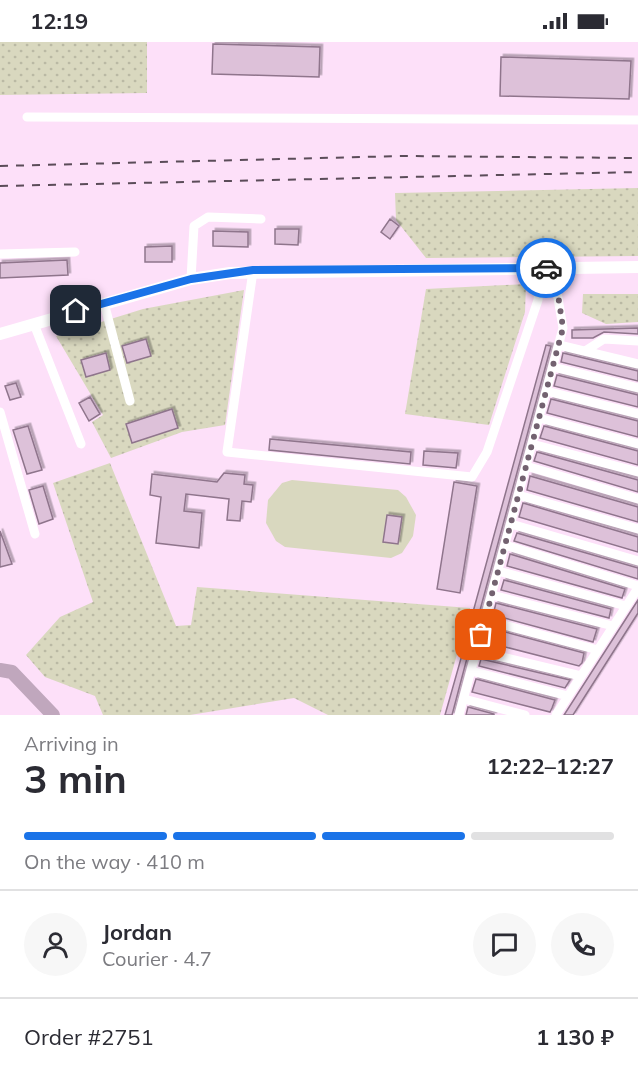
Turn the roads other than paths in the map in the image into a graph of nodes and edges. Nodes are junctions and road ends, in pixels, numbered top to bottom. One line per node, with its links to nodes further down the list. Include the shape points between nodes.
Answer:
1 (27, 117): 2 (lane)
2 (638, 120)
3 (261, 219): 10 (lane, via 208,217 194,226)
4 (75, 252): 5 (lane)
5 (0, 254)
6 (638, 267): 8 (main road)
7 (540, 268): 8 (main road); 9 (main road); 9 (lane, via 538,300 487,453 472,477 227,452)
8 (554, 268): 15 (lane, via 563,328)
9 (253, 270): 10 (main road)
10 (191, 279): 11 (main road)
11 (104, 303): 12 (main road); 21 (lane)
12 (34, 324): 13 (main road); 25 (lane)
13 (0, 333)
14 (638, 340): 16 (lane, via 604,339)
15 (559, 345): 16 (lane); 18 (lane)
16 (585, 351): 17 (lane)
17 (638, 364)
18 (553, 367): 19 (lane); 20 (lane)
19 (638, 388)
20 (546, 391): 23 (lane); 24 (lane)
21 (130, 401)
22 (0, 412): 34 (lane)
23 (638, 414)
24 (539, 418): 26 (lane); 27 (lane)
25 (81, 444)
26 (532, 444): 28 (lane); 29 (lane)
27 (638, 444)
28 (526, 466): 30 (lane); 31 (lane)
29 (638, 472)
30 (518, 495): 32 (lane); 33 (lane)
31 (638, 499)
32 (510, 524): 35 (lane); 36 (lane)
33 (638, 529)
34 (34, 534)
35 (505, 545): 37 (lane); 38 (lane)
36 (638, 561)
37 (498, 571): 39 (lane); 40 (lane)
38 (638, 587): 40 (lane)
39 (492, 595): 41 (lane); 42 (lane)
40 (626, 606): 42 (lane)
41 (485, 620): 43 (lane); 44 (lane)
42 (613, 626): 43 (lane)
43 (598, 650): 46 (lane)
44 (477, 651): 45 (lane); 46 (lane)
45 (471, 671): 47 (lane); 48 (lane)
46 (581, 676): 47 (lane)
47 (568, 696): 51 (lane)
48 (464, 699): 49 (lane); 50 (lane)
49 (459, 715)
50 (525, 715)
51 (556, 715)

